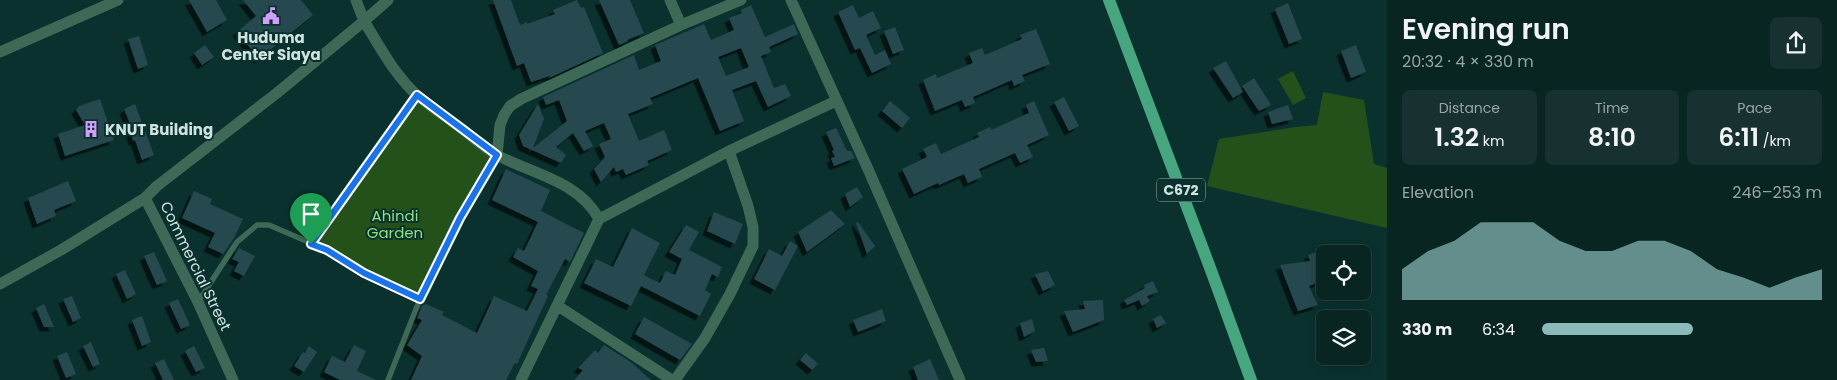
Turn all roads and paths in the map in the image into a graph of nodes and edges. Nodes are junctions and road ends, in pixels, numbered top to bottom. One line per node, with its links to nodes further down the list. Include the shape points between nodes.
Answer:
1 (118, 0): 10 (street)
2 (356, 0): 8 (street)
3 (388, 0): 8 (street, Commercial Street)
4 (670, 0): 9 (street)
5 (741, 0): 9 (street)
6 (791, 0): 12 (street)
7 (1109, 0): 27 (main road, C672)
8 (364, 22): 11 (street, via 399,76); 15 (street, Commercial Street)
9 (681, 25): 14 (street, via 510,106 500,125)
10 (0, 52)
11 (417, 95): 14 (street); 17 (street)
12 (836, 101): 13 (street); 26 (street)
13 (729, 152): 16 (street); 25 (street, via 754,227 753,246 705,338)
14 (497, 155): 16 (street, via 550,177 582,198); 19 (street, via 460,218)
15 (145, 198): 18 (street); 20 (street, Commercial Street)
16 (599, 219): 21 (street)
17 (311, 244): 19 (lane); 20 (lane, via 268,225 257,225 236,242)
18 (0, 284)
19 (420, 299): 23 (lane)
20 (198, 302): 22 (street, Commercial Street)
21 (558, 306): 24 (street); 25 (street)
22 (233, 380)
23 (388, 380)
24 (521, 380)
25 (674, 380)
26 (960, 380)
27 (1251, 380)

